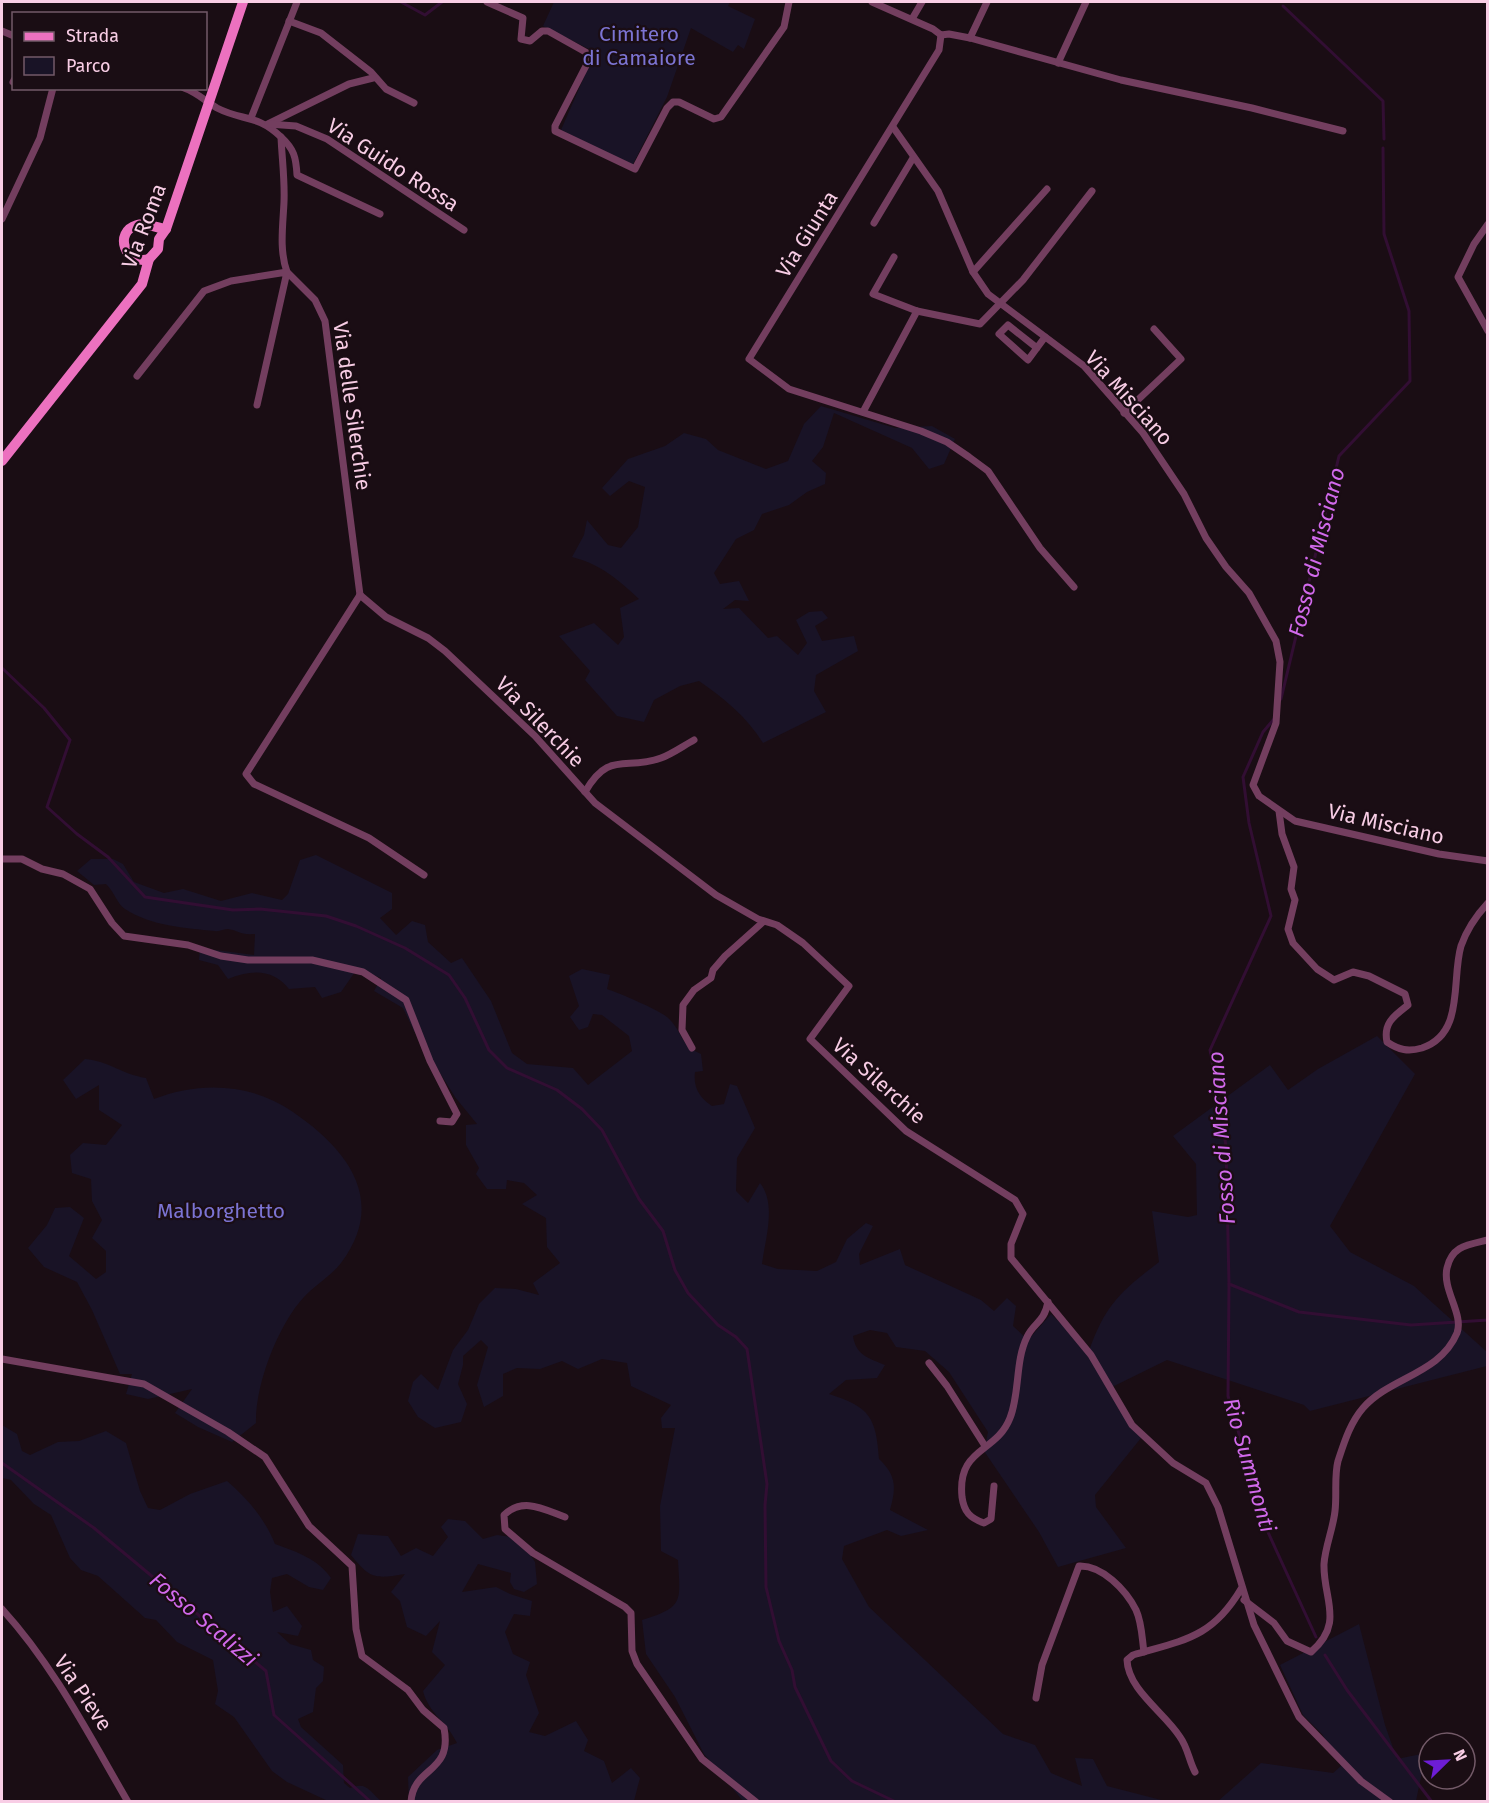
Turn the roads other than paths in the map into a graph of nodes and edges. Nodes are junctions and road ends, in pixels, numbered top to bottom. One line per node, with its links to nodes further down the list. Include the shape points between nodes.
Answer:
1 (243, 2): 17 (street, Via Roma)
2 (297, 2): 10 (street)
3 (487, 2): 4 (street, via 523,18 521,39 530,41 548,31 589,54 555,131 635,169 672,102 714,119 721,117 784,27)
4 (789, 2)
5 (872, 2): 9 (street)
6 (922, 2): 9 (street)
7 (987, 2): 12 (street)
8 (1086, 2): 13 (street)
9 (912, 19): 11 (street)
10 (289, 21): 14 (street, via 321,33 371,72); 19 (street)
11 (941, 35): 12 (street); 21 (street, via 939,50)
12 (970, 38): 13 (street)
13 (1058, 63): 22 (street)
14 (373, 78): 18 (street); 20 (street, via 349,84)
15 (52, 90): 28 (street, via 40,138)
16 (190, 90): 17 (street)
17 (209, 101): 19 (street, via 217,108); 32 (street, Via Roma)
18 (414, 103)
19 (251, 118): 20 (street)
20 (268, 124): 23 (street); 33 (street, Via Guido Rossa, via 296,126 327,139)
21 (893, 127): 24 (street, Via Misciano); 47 (street, Via Giunta, via 749,359 789,390)
22 (1343, 131)
23 (281, 137): 27 (street, via 296,156 297,175); 37 (street, via 282,228)
24 (913, 158): 29 (street); 38 (street, Via Misciano, via 948,209)
25 (1047, 189): 38 (street)
26 (1092, 191): 39 (street)
27 (380, 214)
28 (2, 218)
29 (874, 223)
30 (1488, 224): 42 (street, via 1458,277)
31 (153, 228): 32 (street, Via Roma); 34 (street, Via Roma); 36 (street, Via Roma, via 136,225 124,238 126,251)
32 (166, 229): 34 (street, Via Roma)
33 (464, 230)
34 (159, 239): 36 (street, Via Roma, via 158,249)
35 (894, 256): 40 (street, via 873,294)
36 (144, 260): 49 (street, Via Roma, via 147,272 142,285)
37 (287, 272): 45 (street, via 231,281 204,291); 46 (street); 51 (street, Via delle Silerchie, via 315,300 325,321)
38 (973, 272): 39 (street, Via Misciano)
39 (1001, 305): 40 (street, via 980,324); 43 (street, Via Misciano)
40 (917, 310): 47 (street)
41 (1155, 329): 48 (street, via 1181,359)
42 (1488, 331)
43 (1045, 337): 44 (street); 48 (street, Via Misciano, via 1084,366)
44 (1037, 348): 44 (street, via 1028,360 999,334 1008,325)
45 (137, 376)
46 (257, 405)
47 (863, 412): 50 (street, via 947,442 988,471 1040,548)
48 (1124, 413): 54 (street, Via Misciano, via 1165,464 1206,538 1249,593 1276,641 1280,671 1276,723 1253,785 1259,796)
49 (2, 461)
50 (1074, 587)
51 (360, 595): 53 (street, Via Silerchie, via 386,616 445,651 535,736); 57 (street, via 246,774 254,784 369,838)
52 (694, 740): 53 (street, via 662,758 620,763 600,770)
53 (585, 792): 59 (street, Via Silerchie, via 699,883)
54 (1280, 811): 56 (street, Via Misciano, via 1295,821 1439,854); 58 (street, via 1282,834 1293,867 1295,900 1288,929 1293,944 1334,980 1353,972 1405,994 1408,1005 1390,1019 1385,1032 1387,1042 1396,1048 1405,1051 1426,1046 1447,1029 1456,1001 1456,967 1461,947 1471,923)
55 (2, 859): 61 (street, via 22,859 63,874 90,890 124,936 188,945 248,960 312,960 363,972 390,988 406,1000 430,1061 458,1114 452,1122)
56 (1488, 861)
57 (424, 875)
58 (1488, 903)
59 (763, 921): 60 (street, via 725,956 711,978 682,1005 682,1030); 63 (street, Via Silerchie, via 777,925 803,943 849,986 810,1040 906,1131 1015,1200 1023,1214 1009,1252)
60 (692, 1048)
61 (440, 1121)
62 (1488, 1240): 70 (street, via 1461,1246 1450,1256 1444,1280 1459,1328 1452,1345 1437,1360 1382,1392 1364,1407 1351,1426 1338,1464 1335,1510 1324,1565 1330,1616 1324,1641 1311,1652 1287,1641 1274,1623)
63 (1048, 1302): 66 (street, via 1045,1315 1027,1336 1010,1418); 69 (street, Via Silerchie, via 1092,1355 1132,1425 1173,1463 1206,1483 1218,1507)
64 (2, 1359): 76 (street, via 144,1384 265,1457 309,1526 352,1566 362,1656 408,1690 444,1728 444,1756 412,1790)
65 (929, 1363): 66 (street)
66 (985, 1446): 67 (street, via 966,1464 962,1476 964,1509 972,1518 984,1523 991,1519)
67 (994, 1486)
68 (565, 1517): 77 (street, via 527,1504 504,1515 505,1529 533,1553 598,1589 631,1613 632,1651 638,1664 702,1759)
69 (1241, 1589): 70 (street, Via Silerchie); 72 (street, via 1211,1628)
70 (1244, 1600): 78 (street, via 1299,1717 1361,1781)
71 (2, 1609): 75 (street, Via Pieve, via 67,1694)
72 (1144, 1652): 73 (street, via 1136,1611 1130,1601 1097,1569 1079,1566 1042,1665); 74 (street, via 1127,1660 1128,1670 1180,1737)
73 (1036, 1698)
74 (1195, 1772)
75 (128, 1802)
76 (411, 1802)
77 (756, 1802)
78 (1390, 1802)

